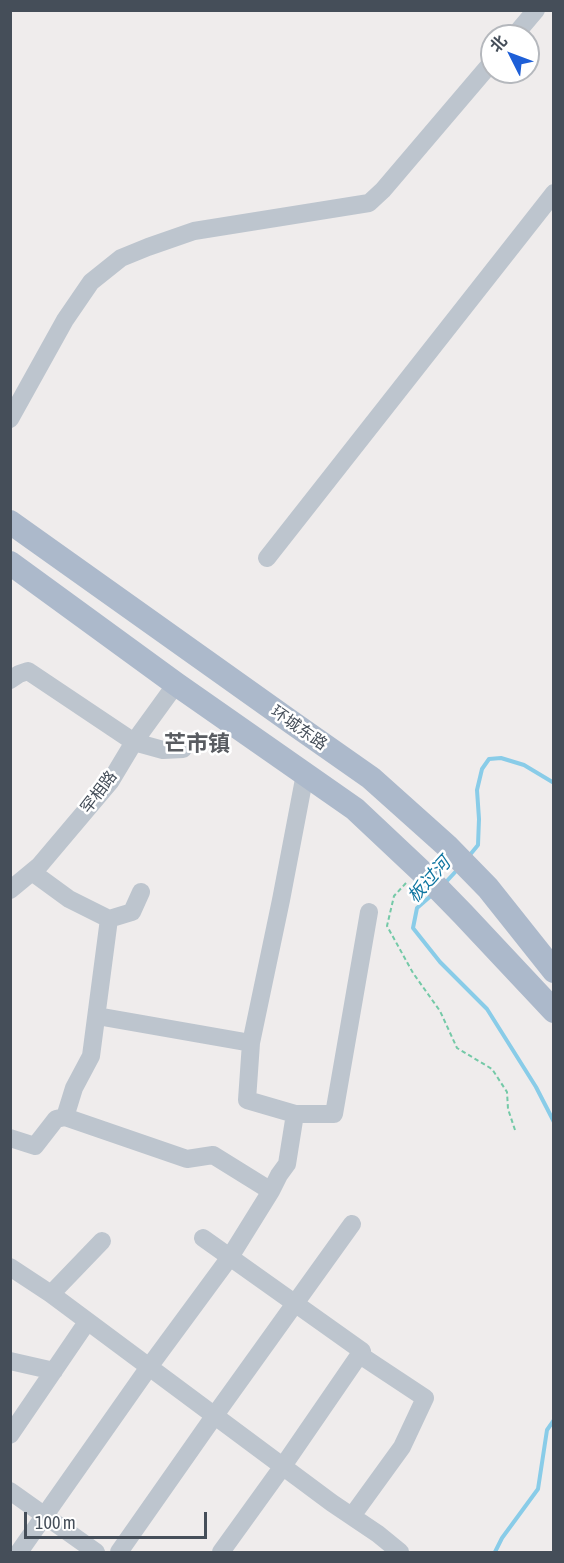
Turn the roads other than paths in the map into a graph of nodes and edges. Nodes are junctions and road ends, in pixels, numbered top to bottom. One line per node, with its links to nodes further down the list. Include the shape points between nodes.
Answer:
1 (536, 10): 2 (street)
2 (524, 24)
3 (480, 76): 5 (street, via 369,203 194,231 121,258 91,282)
4 (554, 193): 7 (street)
5 (10, 419)
6 (10, 522): 19 (main road, 环城东路, via 371,778 488,888)
7 (267, 558)
8 (10, 563): 10 (main road, 环城东路)
9 (10, 680): 11 (street, via 28,671)
10 (176, 684): 11 (street, 罕相路); 13 (main road, 环城东路)
11 (134, 742): 12 (street, via 163,750); 14 (street, 罕相路, via 110,782)
12 (183, 749)
13 (305, 774): 20 (main road, 环城东路, via 355,808); 22 (street)
14 (32, 872): 15 (street, 罕相路); 18 (street, via 69,899)
15 (10, 890)
16 (141, 892): 18 (street, via 132,912)
17 (369, 912): 23 (street, via 334,1114)
18 (109, 919): 21 (street)
19 (554, 971)
20 (554, 1011)
21 (97, 1016): 22 (street); 24 (street, via 91,1056 74,1088)
22 (250, 1043): 23 (street, via 247,1100)
23 (295, 1114): 26 (street, via 287,1164)
24 (65, 1117): 25 (street, via 56,1119 35,1146); 26 (street, via 187,1159 213,1155)
25 (10, 1138)
26 (271, 1191): 30 (street)
27 (352, 1224): 33 (street)
28 (203, 1238): 30 (street)
29 (102, 1241): 32 (street)
30 (230, 1257): 33 (street); 37 (street)
31 (10, 1267): 32 (street)
32 (51, 1294): 34 (street)
33 (295, 1303): 35 (street, via 362,1351); 39 (street)
34 (87, 1322): 37 (street); 38 (street)
35 (360, 1354): 41 (street); 44 (street, via 425,1398 402,1447)
36 (10, 1360): 38 (street)
37 (149, 1367): 39 (street); 43 (street)
38 (54, 1371): 40 (street)
39 (215, 1415): 41 (street); 47 (street)
40 (10, 1435)
41 (283, 1466): 44 (street); 48 (street)
42 (10, 1491): 43 (street)
43 (45, 1516): 45 (street); 46 (street)
44 (352, 1516): 49 (street)
45 (19, 1552)
46 (96, 1552)
47 (120, 1552)
48 (221, 1552)
49 (400, 1552)

